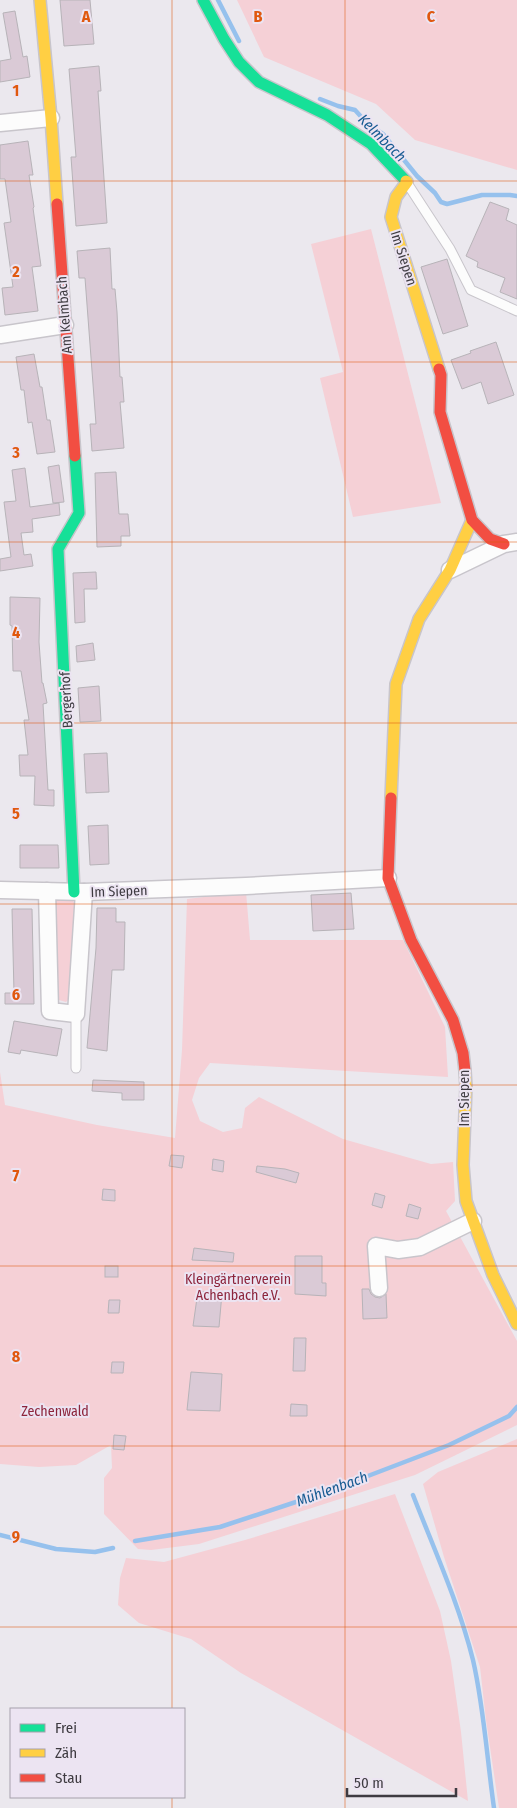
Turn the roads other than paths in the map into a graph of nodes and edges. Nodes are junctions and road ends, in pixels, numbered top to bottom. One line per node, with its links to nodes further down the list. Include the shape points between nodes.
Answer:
1 (40, 0): 3 (street, Am Kelmbach)
2 (204, 0): 5 (street, via 239,62 259,82 327,115 371,144)
3 (51, 118): 4 (street); 7 (street, Am Kelmbach)
4 (0, 123)
5 (407, 182): 6 (lane, via 450,249 471,290); 10 (street, Im Siepen, via 396,197 391,217 441,375 440,412)
6 (517, 311)
7 (64, 325): 8 (street); 9 (street, Am Kelmbach)
8 (0, 335)
9 (79, 513): 16 (street, Bergerhof, via 58,549)
10 (472, 520): 11 (street, Im Siepen, via 490,539); 12 (street, Im Siepen)
11 (511, 543): 12 (street, Im Siepen)
12 (450, 570): 13 (street, Im Siepen, via 419,619 396,684)
13 (388, 878): 16 (street, Im Siepen); 19 (street, Im Siepen, via 411,940 453,1020 463,1054 466,1087 463,1165 466,1201)
14 (0, 890): 15 (street, Im Siepen)
15 (47, 891): 16 (street, Im Siepen); 17 (street, via 50,1011)
16 (79, 892): 17 (street, Bergerhof)
17 (76, 1014): 18 (lane)
18 (76, 1068)
19 (473, 1221): 20 (street, via 420,1246 398,1250 376,1246); 21 (street, Im Siepen, via 493,1276)
20 (379, 1288)
21 (517, 1324)

